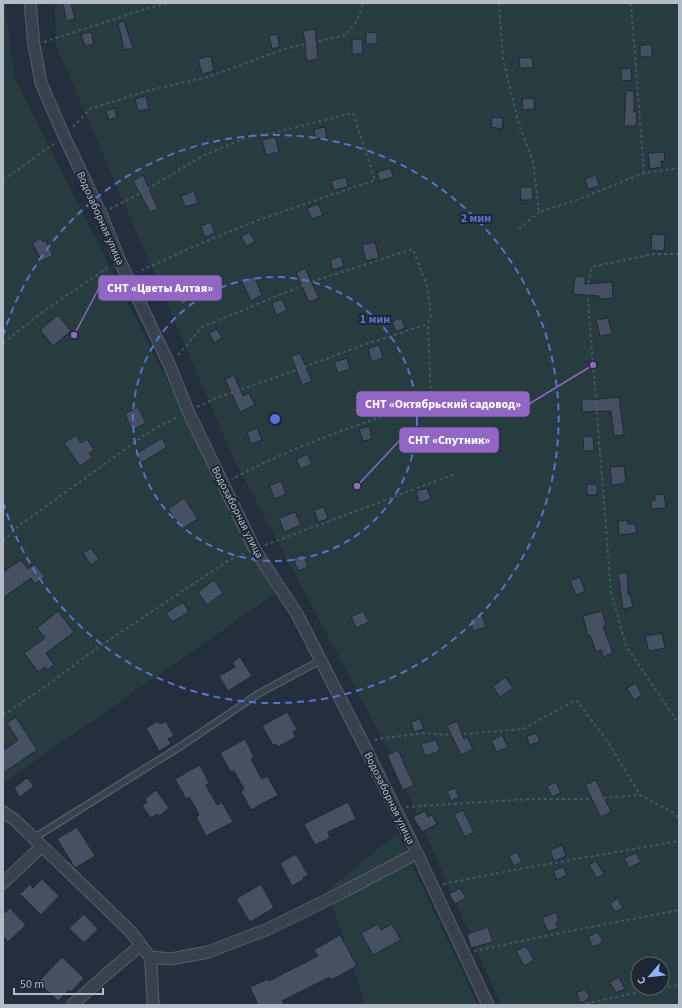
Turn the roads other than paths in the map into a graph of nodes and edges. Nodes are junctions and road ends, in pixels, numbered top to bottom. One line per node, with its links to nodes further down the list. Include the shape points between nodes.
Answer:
1 (30, 3): 2 (street, Водозаборная улица, via 41,83 64,136 222,484 255,550 297,614)
2 (321, 660): 4 (lane, via 258,694); 5 (street, Водозаборная улица)
3 (3, 812): 4 (street)
4 (37, 842): 6 (street); 7 (street, via 130,931)
5 (417, 853): 8 (street, via 268,929 208,952 171,959); 11 (street, Водозаборная улица)
6 (3, 883)
7 (140, 946): 8 (street); 9 (street)
8 (150, 957): 10 (street)
9 (72, 1005)
10 (154, 1005)
11 (488, 1005)

